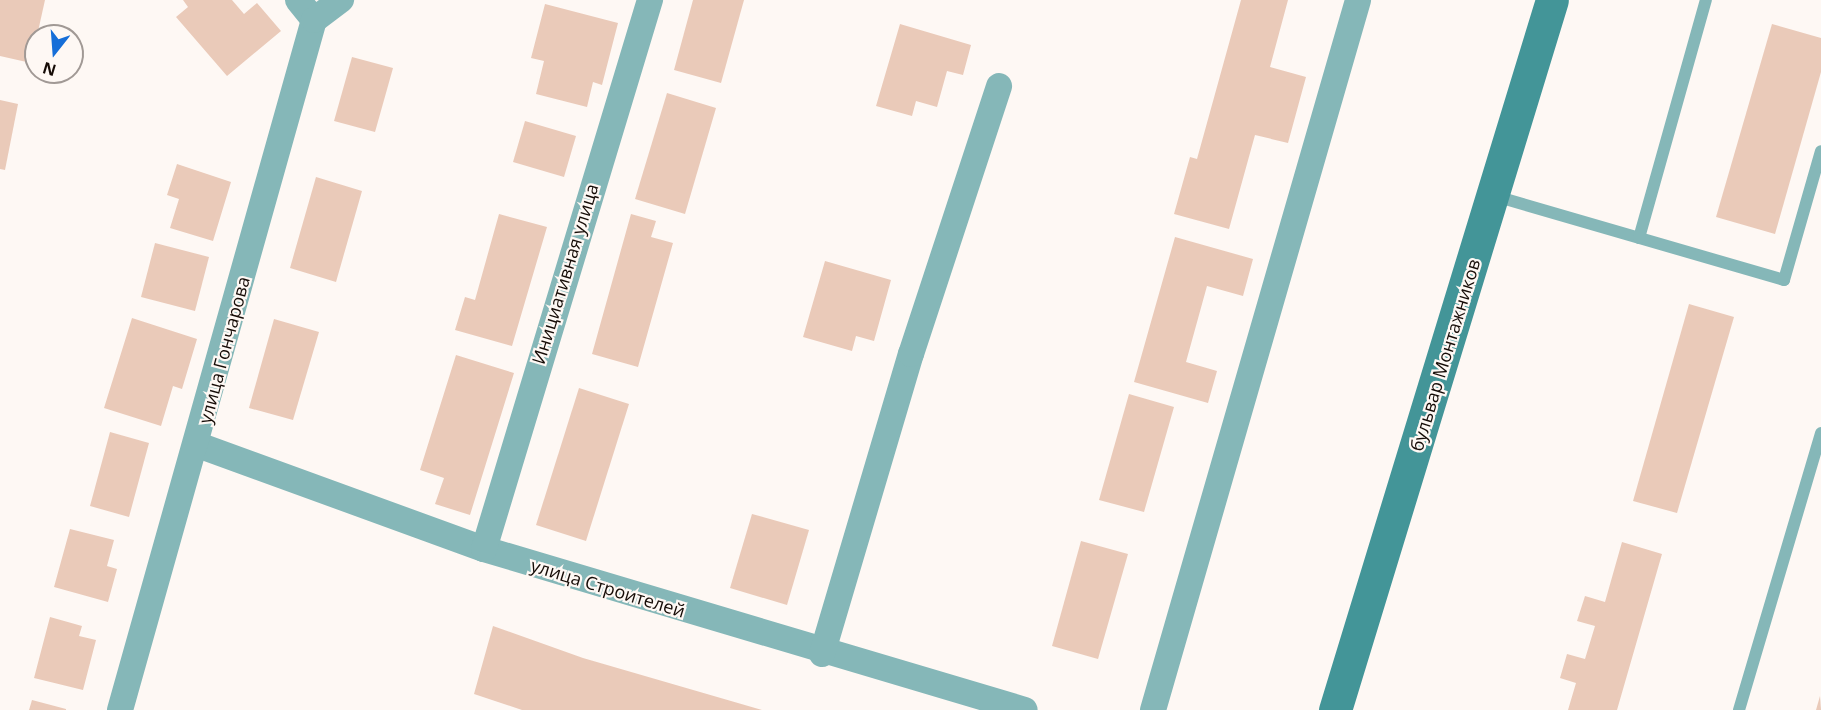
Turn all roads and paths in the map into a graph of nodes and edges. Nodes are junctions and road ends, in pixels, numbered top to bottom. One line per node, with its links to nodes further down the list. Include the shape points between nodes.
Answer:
1 (298, 0): 7 (street)
2 (341, 0): 7 (street)
3 (651, 0): 14 (street, Инициативная улица)
4 (1358, 0): 18 (street)
5 (1552, 0): 10 (street, бульвар Монтажников)
6 (1706, 0): 11 (lane)
7 (314, 20): 13 (street, улица Гончарова)
8 (999, 86): 15 (street, via 911,354)
9 (1821, 151): 11 (lane, via 1784,280)
10 (1495, 196): 11 (lane); 19 (street, бульвар Монтажников)
11 (1639, 238)
12 (1821, 433): 20 (lane)
13 (198, 445): 14 (street, улица Строителей); 16 (street, улица Гончарова)
14 (484, 549): 15 (street, улица Строителей)
15 (822, 654): 17 (street, улица Строителей)
16 (120, 710)
17 (1025, 710)
18 (1153, 710)
19 (1335, 710)
20 (1739, 710)

